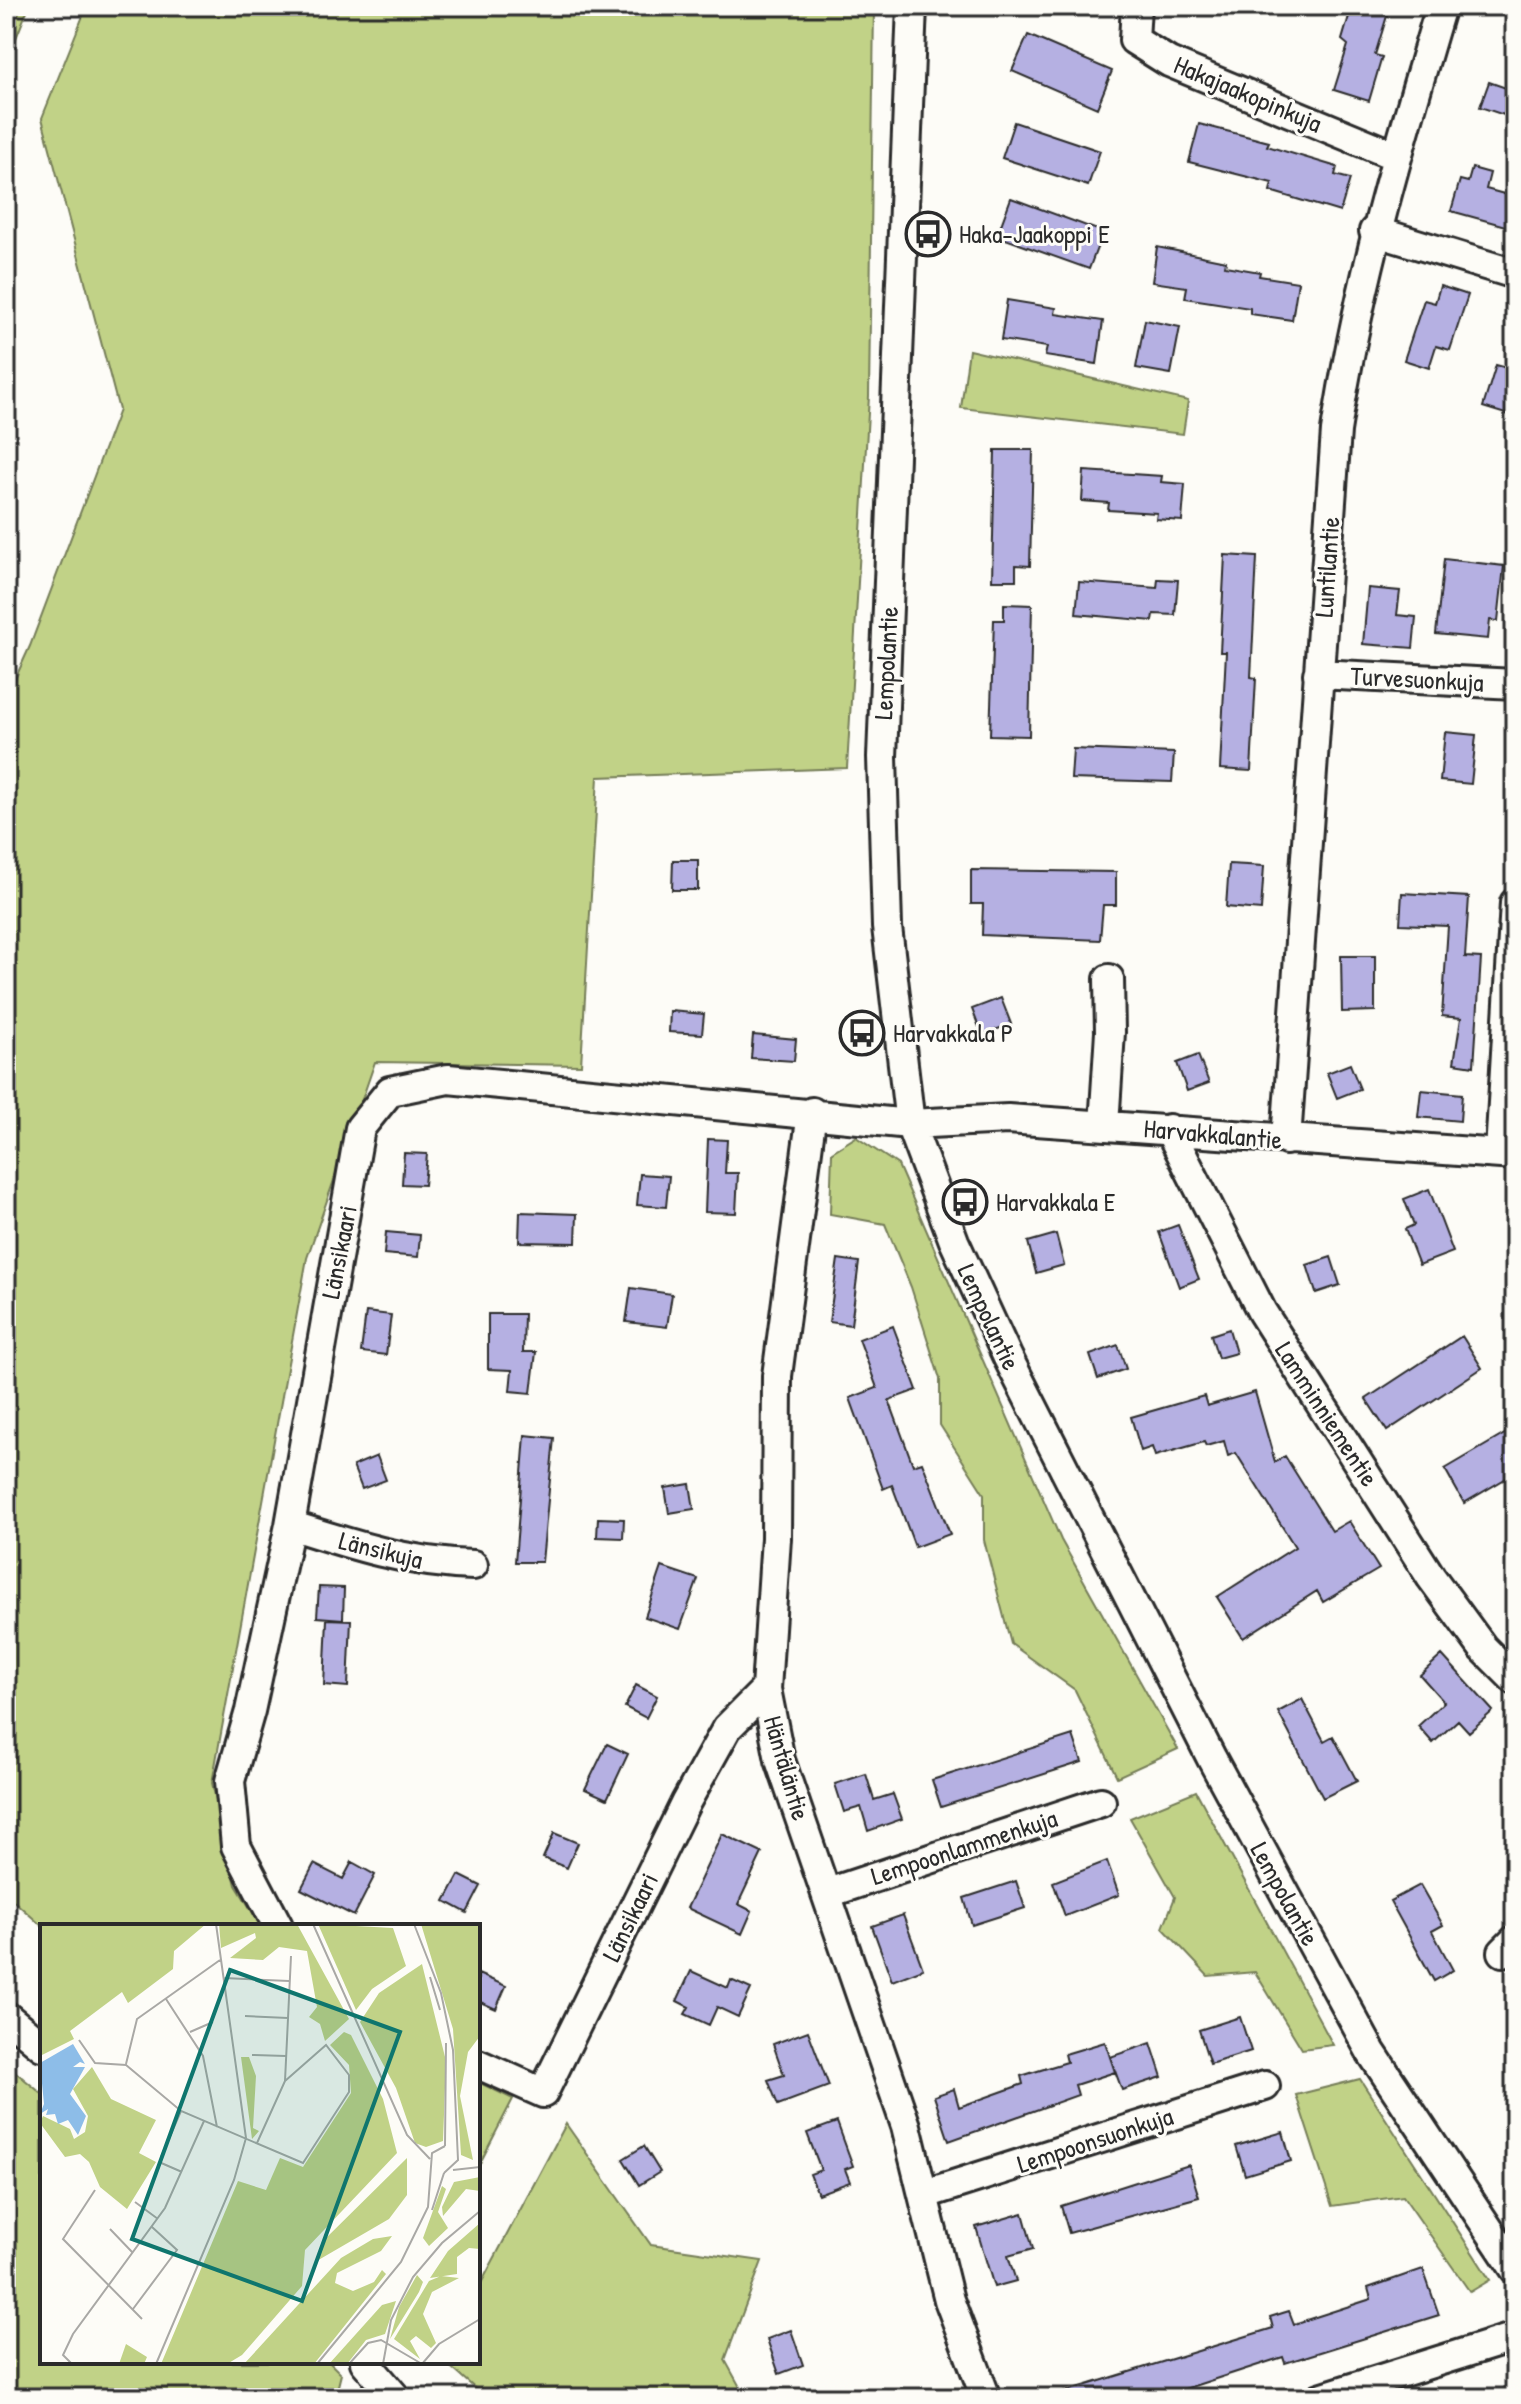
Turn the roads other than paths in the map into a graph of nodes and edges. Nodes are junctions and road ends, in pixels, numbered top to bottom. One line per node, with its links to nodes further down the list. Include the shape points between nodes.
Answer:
1 (912, 6): 12 (street, Lempolantie, via 882,757 887,927)
2 (1136, 6): 4 (street, Hakajaakopinkuja, via 1134,40 1169,62)
3 (1441, 6): 4 (street, Luntilantie)
4 (1396, 156): 5 (street, Luntilantie)
5 (1374, 231): 6 (street); 7 (street, Luntilantie, via 1336,431)
6 (1515, 274)
7 (1318, 674): 8 (street, Turvesuonkuja); 15 (street, Luntilantie)
8 (1515, 684)
9 (1515, 903): 16 (street)
10 (1109, 979): 13 (street)
11 (812, 1112): 12 (street, Länsikaari); 17 (street, Länsikaari, via 448,1079 390,1091 360,1128); 20 (street, Häntäläntie, via 777,1376 776,1538)
12 (910, 1124): 13 (street, Harvakkalantie, via 1008,1119); 29 (street, Lempolantie, via 954,1241 1008,1358 1212,1759 1371,2052)
13 (1104, 1125): 14 (street, Harvakkalantie)
14 (1169, 1129): 15 (street, Harvakkalantie); 19 (street, Lamminniementie, via 1270,1325 1431,1577 1483,1648)
15 (1286, 1140): 16 (street, Harvakkalantie)
16 (1508, 1153)
17 (290, 1525): 18 (street, Länsikuja, via 370,1552 425,1564); 23 (street, Länsikaari, via 230,1781 236,1846)
18 (473, 1565)
19 (1515, 1680)
20 (766, 1689): 22 (street, Häntäläntie, via 780,1760); 26 (street, Länsikaari, via 727,1728 686,1802 543,2093)
21 (1101, 1802): 22 (street, Lempoonlammenkuja)
22 (828, 1893): 28 (street, Häntäläntie)
23 (277, 1924)
24 (6, 2016): 25 (street)
25 (40, 2044)
26 (480, 2065)
27 (1265, 2086): 28 (street, Lempoonsuonkuja)
28 (925, 2194): 33 (street, Häntäläntie, via 949,2300)
29 (1515, 2269)
30 (1515, 2337): 34 (street)
31 (367, 2364): 32 (street)
32 (396, 2398)
33 (986, 2398)
34 (1320, 2398)

